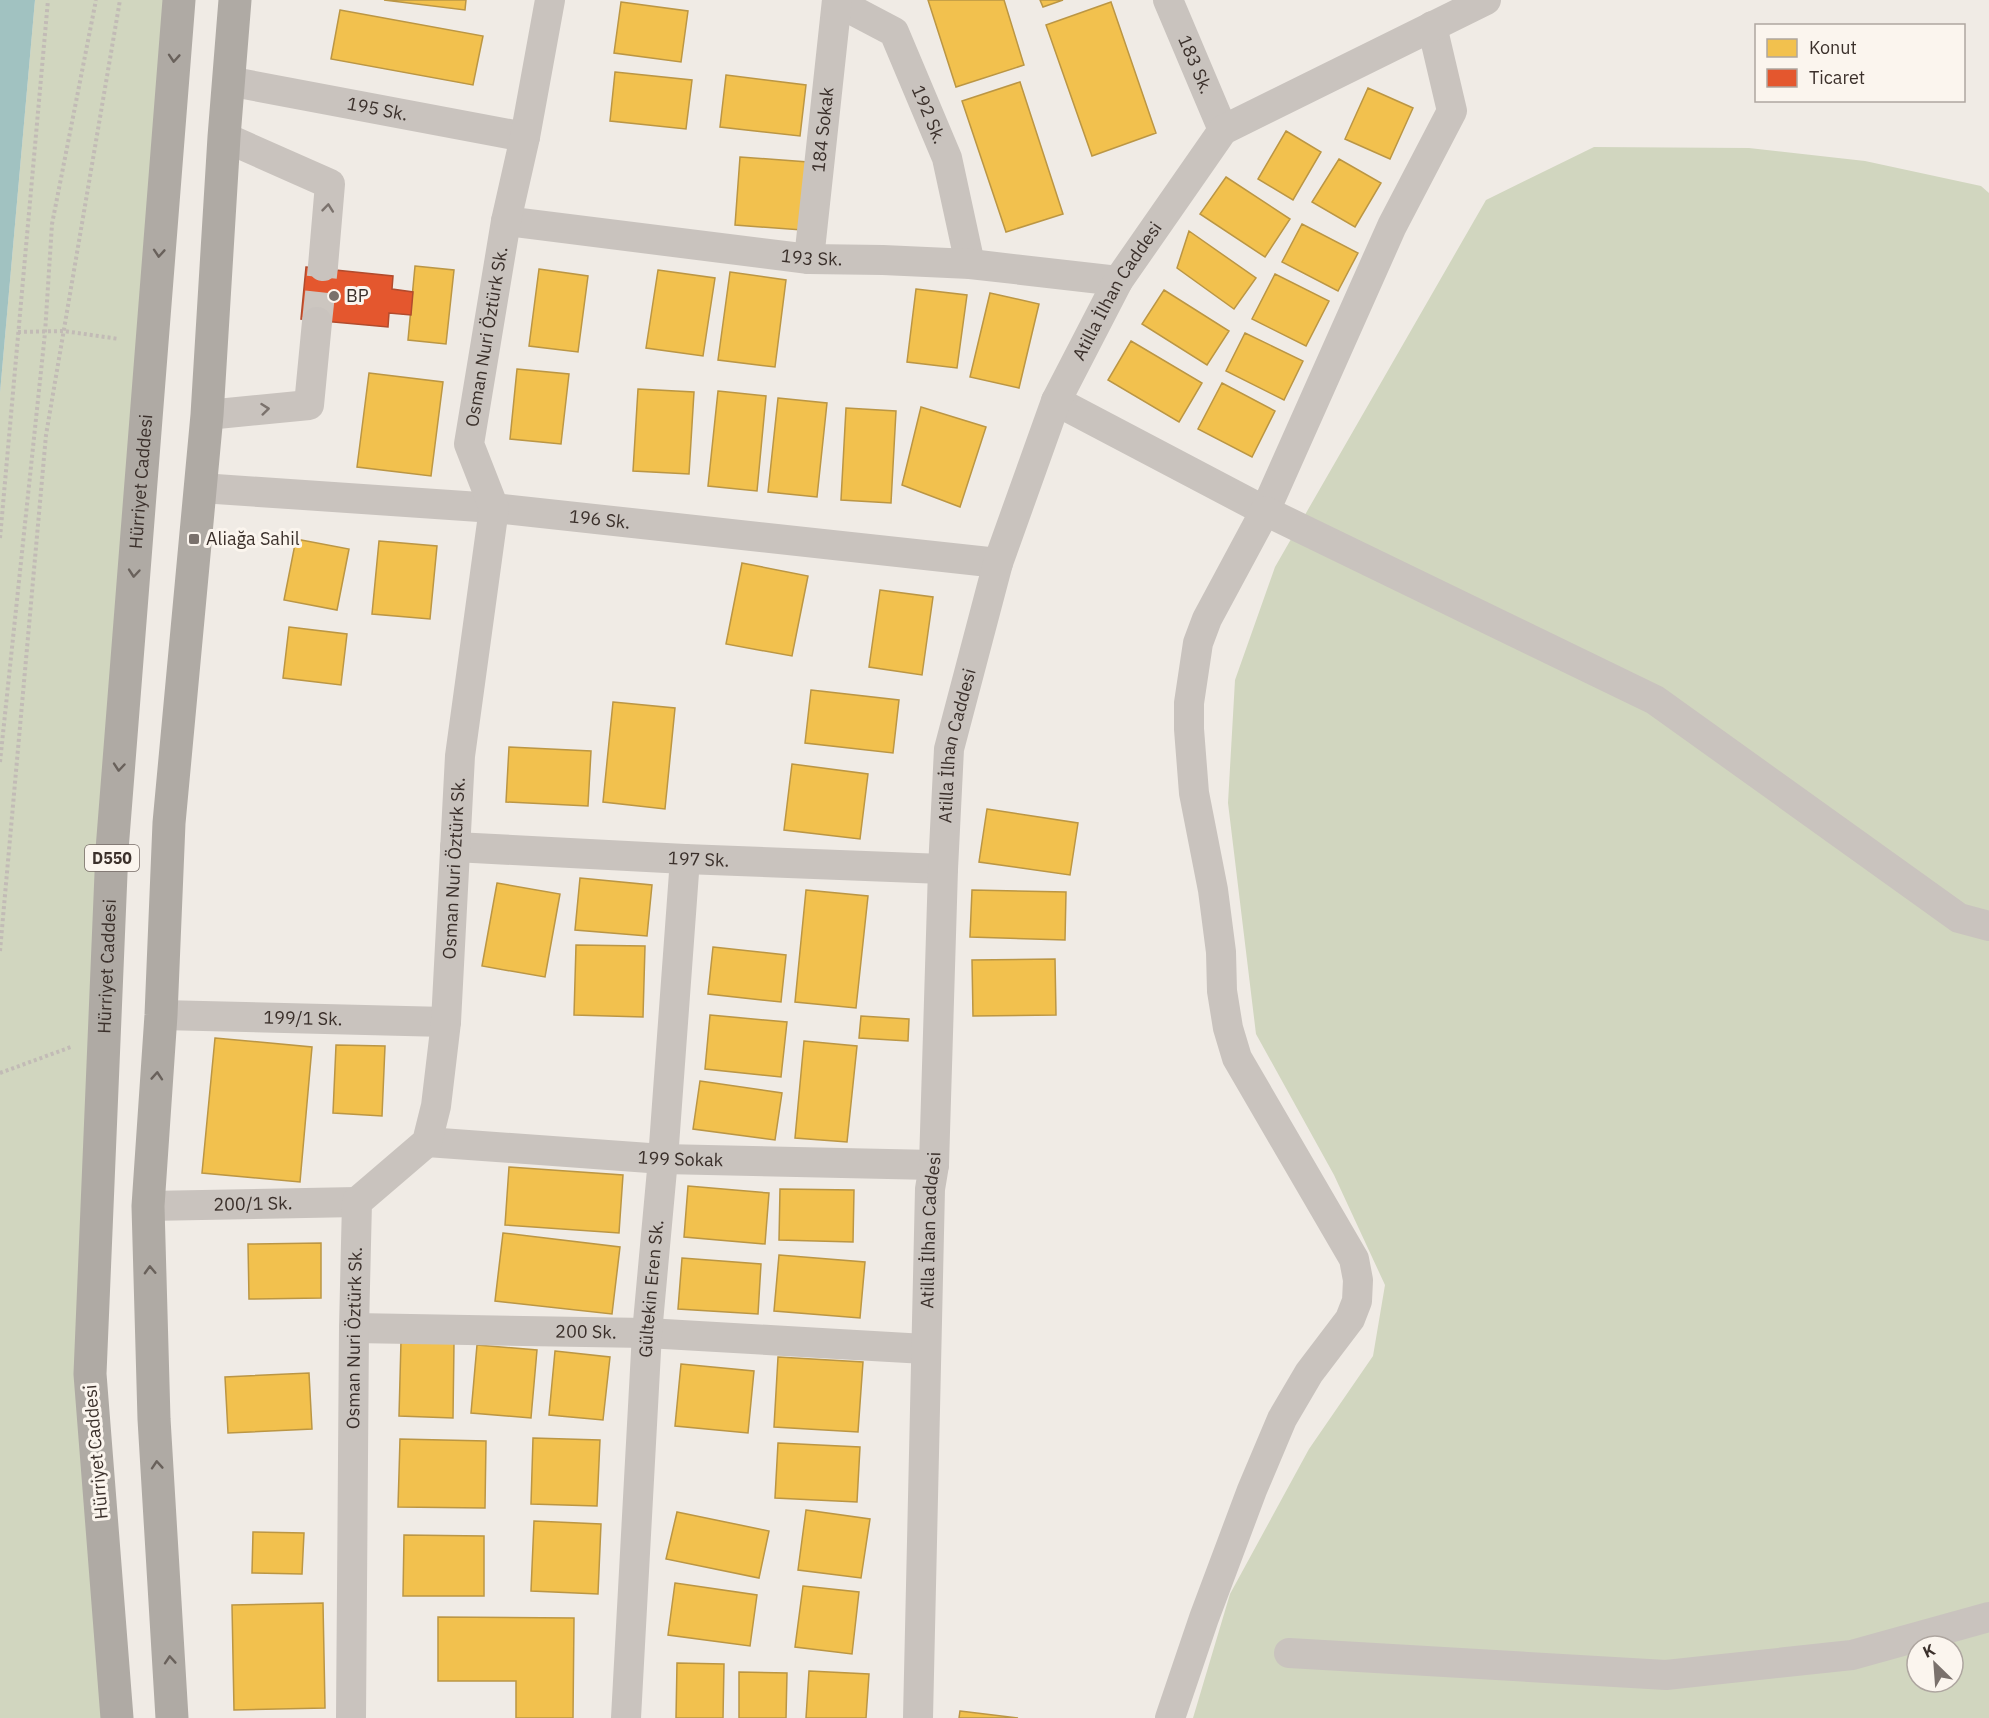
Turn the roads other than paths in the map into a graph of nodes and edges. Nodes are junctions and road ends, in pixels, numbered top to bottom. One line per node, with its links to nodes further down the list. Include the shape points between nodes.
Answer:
1 (179, 0): 40 (highway, Hürriyet Caddesi / D550, one-way to 40, via 112,850 90,1374)
2 (235, 0): 8 (highway)
3 (550, 0): 11 (street, Osman Nuri Öztürk Sk.)
4 (1168, 0): 9 (street, 183 Sk.)
5 (1486, 0): 7 (street, Atilla İlhan Caddesi)
6 (837, 1): 13 (street, 184 Sokak); 14 (street, 192 Sk., via 894,32 947,158)
7 (1432, 26): 9 (street, Atilla İlhan Caddesi); 22 (street, via 1452,111 1392,226)
8 (228, 81): 10 (highway); 11 (street, 195 Sk.)
9 (1223, 130): 16 (street, Atilla İlhan Caddesi)
10 (224, 137): 15 (street, one-way to 10, via 330,184); 19 (highway)
11 (525, 137): 12 (street, Osman Nuri Öztürk Sk.)
12 (506, 221): 13 (street, 193 Sk.); 21 (street, Osman Nuri Öztürk Sk., via 469,444)
13 (809, 259): 14 (street, 193 Sk.)
14 (970, 264): 16 (street, 193 Sk.)
15 (323, 266)
16 (1118, 281): 18 (street, Atilla İlhan Caddesi)
17 (317, 322): 19 (street, one-way to 17, via 309,405)
18 (1056, 401): 22 (street); 23 (street, Atilla İlhan Caddesi)
19 (207, 415): 20 (highway)
20 (201, 488): 21 (street, 196 Sk.); 28 (highway, via 169,823)
21 (494, 508): 23 (street, 196 Sk.); 24 (street, Osman Nuri Öztürk Sk., via 460,756)
22 (1265, 511): 27 (street, via 1654,700 1959,918); 45 (street, via 1198,643 1189,703 1194,793 1213,890 1222,991 1237,1058 1354,1259 1357,1302 1350,1319 1309,1373 1282,1419 1252,1490)
23 (999, 563): 26 (street, Atilla İlhan Caddesi, via 950,749)
24 (455, 847): 25 (street, 197 Sk.); 29 (street, Osman Nuri Öztürk Sk.)
25 (685, 859): 26 (street, 197 Sk.); 31 (street, Gültekin Eren Sk.)
26 (943, 869): 32 (street, Atilla İlhan Caddesi)
27 (1989, 926)
28 (161, 1015): 29 (street, 199/1 Sk.); 34 (highway, one-way to 28)
29 (446, 1022): 30 (street, Osman Nuri Öztürk Sk., via 436,1106)
30 (427, 1142): 31 (street, 199 Sokak); 33 (street)
31 (663, 1159): 32 (street, 199 Sokak); 36 (street, Gültekin Eren Sk.)
32 (934, 1165): 37 (street, Atilla İlhan Caddesi)
33 (357, 1202): 34 (street, 200/1 Sk.); 35 (street, Osman Nuri Öztürk Sk.)
34 (148, 1206): 41 (highway, one-way to 34, via 154,1419)
35 (354, 1329): 36 (street, 200 Sk.); 42 (street, Osman Nuri Öztürk Sk.)
36 (647, 1333): 37 (street, 200 Sk.); 43 (street, Gültekin Eren Sk.)
37 (925, 1349): 44 (street, Atilla İlhan Caddesi)
38 (1989, 1617): 39 (street, via 1852,1655 1666,1675)
39 (1289, 1653)
40 (117, 1718)
41 (172, 1718)
42 (351, 1718)
43 (626, 1718)
44 (918, 1718)
45 (1170, 1718)

